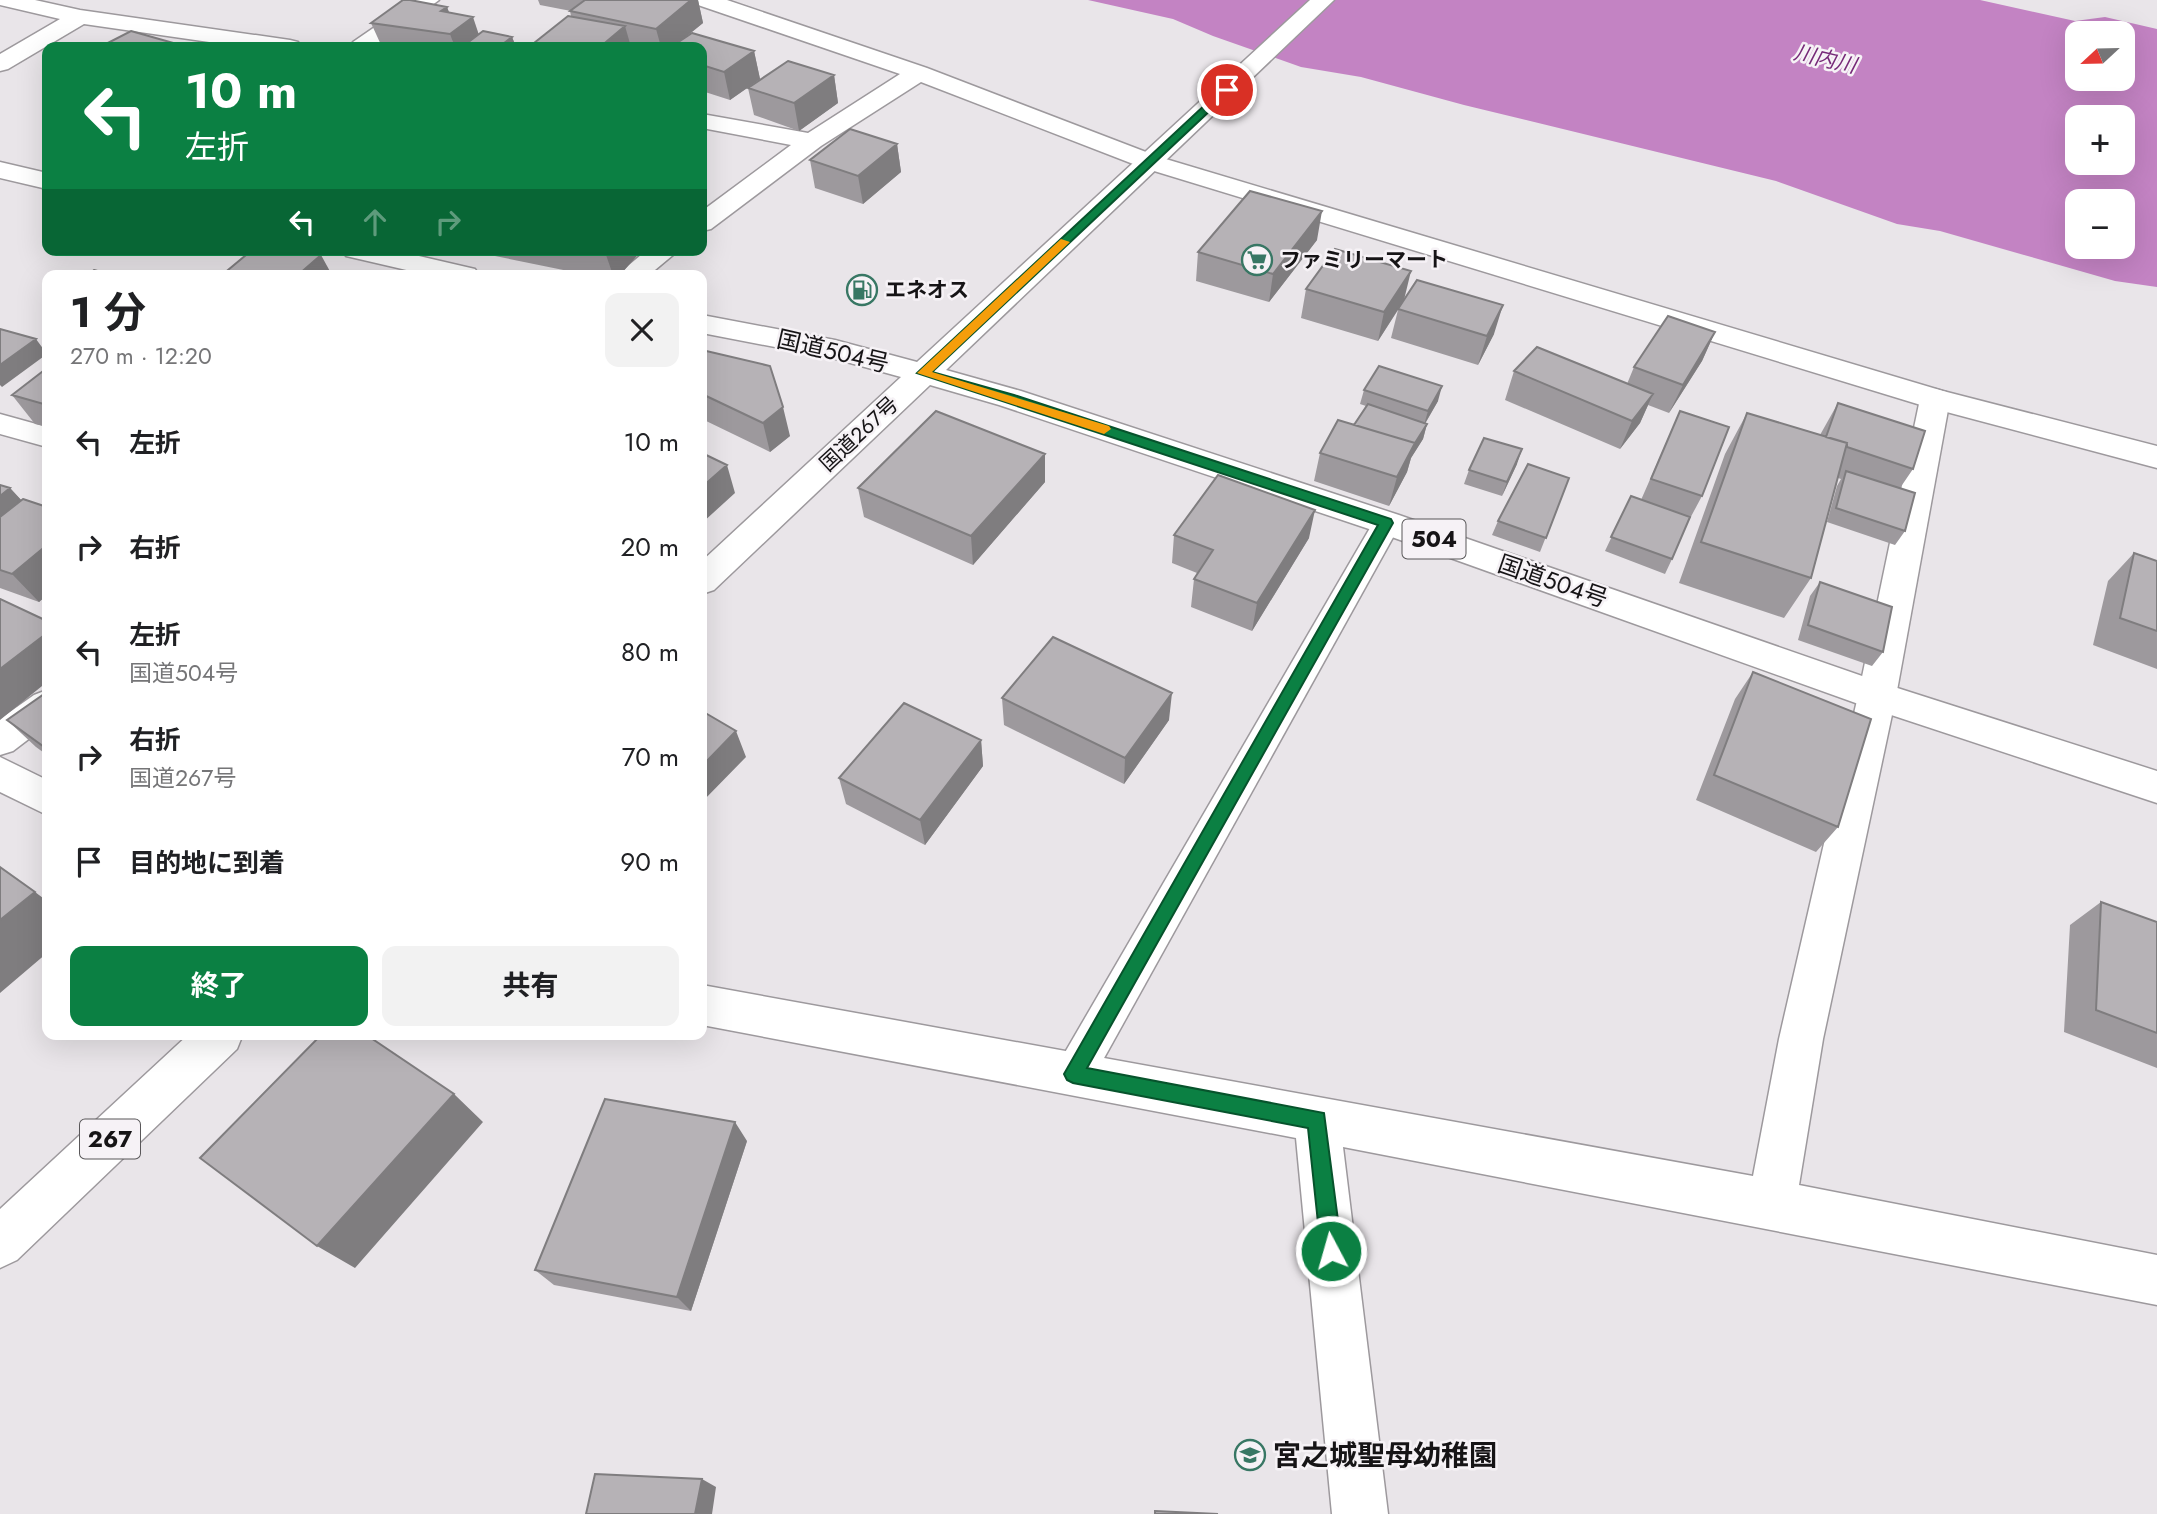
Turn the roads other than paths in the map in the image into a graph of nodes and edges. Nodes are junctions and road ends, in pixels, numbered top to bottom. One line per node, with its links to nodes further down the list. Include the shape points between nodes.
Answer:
1 (7, 0): 6 (main road)
2 (130, 0): 6 (main road)
3 (428, 0): 10 (main road)
4 (706, 0): 12 (main road)
5 (1323, 0): 15 (main road, 国道267号)
6 (88, 18): 7 (main road); 9 (main road)
7 (42, 42)
8 (42, 42): 11 (main road)
9 (255, 42)
10 (368, 42)
11 (0, 64)
12 (919, 73): 14 (main road); 15 (main road)
13 (707, 122): 14 (main road)
14 (812, 141): 18 (main road)
15 (1160, 153): 24 (main road, 国道267号); 25 (main road)
16 (0, 170): 17 (main road)
17 (42, 180)
18 (707, 219)
19 (382, 256): 21 (main road)
20 (657, 256): 22 (main road)
21 (443, 270)
22 (638, 270)
23 (707, 325): 24 (main road, 国道504号 / 504, via 835,349)
24 (923, 373): 29 (main road, 国道504号 / 504); 30 (main road, 国道267号)
25 (1935, 399): 28 (main road); 31 (main road)
26 (0, 424): 27 (main road)
27 (42, 436)
28 (2157, 457)
29 (1387, 523): 31 (main road, 国道504号 / 504); 39 (lane)
30 (707, 576)
31 (1877, 696): 35 (main road, 国道504号 / 504); 41 (main road, via 1801,1039)
32 (42, 709): 33 (main road)
33 (0, 740)
34 (0, 773): 36 (main road)
35 (2157, 788)
36 (42, 796)
37 (707, 1006): 39 (main road)
38 (214, 1040): 42 (main road, 267)
39 (1073, 1074): 40 (main road)
40 (1317, 1120): 41 (main road); 44 (main road)
41 (1772, 1204): 43 (main road)
42 (0, 1243)
43 (2157, 1279)
44 (1360, 1514)

